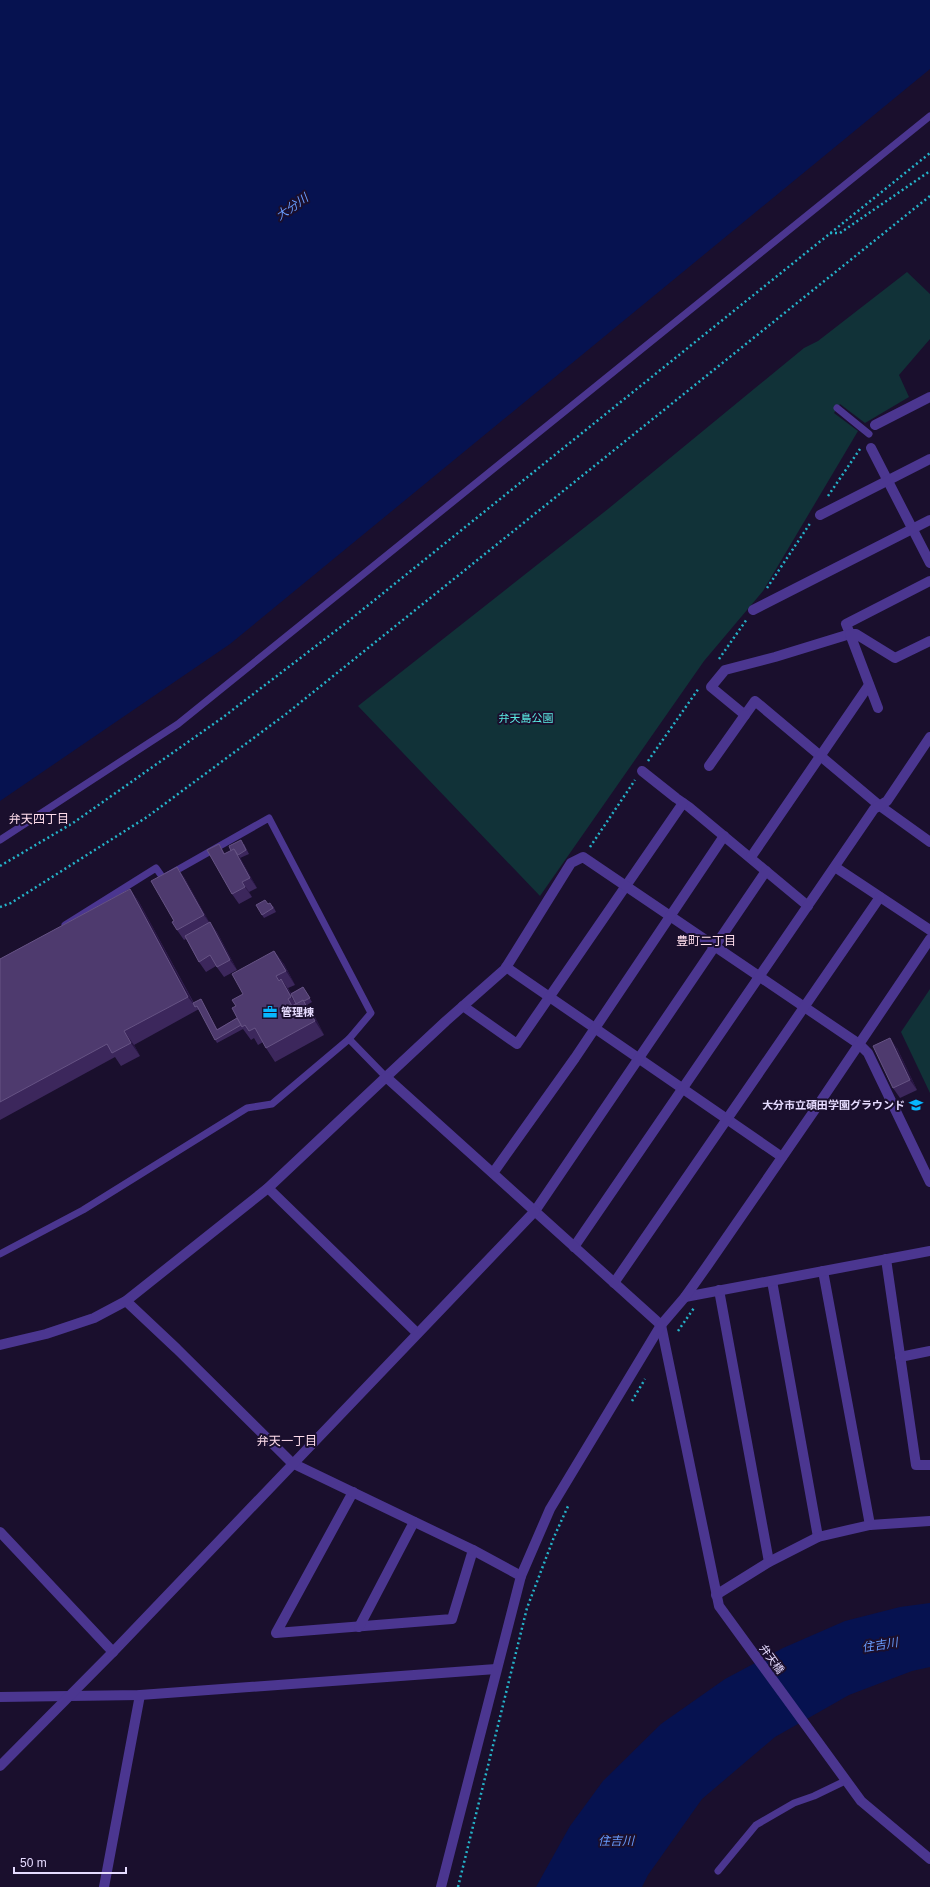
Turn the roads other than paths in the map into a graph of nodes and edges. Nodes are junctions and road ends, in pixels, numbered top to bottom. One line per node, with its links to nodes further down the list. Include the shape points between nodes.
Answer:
1 (930, 116): 26 (lane, via 178,724)
2 (930, 397): 4 (street)
3 (837, 408): 4 (lane)
4 (872, 429)
5 (870, 448): 7 (street)
6 (930, 459): 7 (street)
7 (888, 480): 8 (street); 10 (street)
8 (817, 517)
9 (930, 520): 10 (street)
10 (913, 529): 11 (street); 13 (street)
11 (930, 563)
12 (930, 581): 14 (street, via 846,624)
13 (753, 610)
14 (850, 634): 15 (street, via 856,634 895,658); 16 (street); 18 (street, via 725,670 711,687)
15 (930, 641)
16 (869, 684): 17 (street); 20 (street)
17 (878, 708)
18 (745, 715): 20 (street, via 755,701); 21 (street)
19 (930, 737): 24 (street, via 887,801)
20 (820, 756): 24 (street); 28 (street)
21 (709, 766)
22 (642, 771): 23 (street)
23 (683, 803): 25 (street); 31 (street)
24 (880, 806): 27 (street); 29 (street, via 874,809)
25 (724, 836): 28 (street); 34 (street)
26 (0, 840)
27 (930, 842)
28 (751, 858): 30 (street)
29 (835, 867): 32 (street); 33 (street)
30 (766, 871): 33 (street); 38 (street)
31 (625, 886): 34 (street); 39 (street, via 583,857 571,863); 41 (street)
32 (880, 896): 36 (street); 43 (street)
33 (808, 906): 40 (street)
34 (670, 915): 38 (street); 44 (street)
35 (58, 929): 45 (lane, via 156,868 163,878 269,818 372,1013)
36 (930, 930)
37 (930, 938): 46 (street)
38 (715, 946): 40 (street); 47 (street)
39 (506, 967): 41 (street); 42 (street)
40 (760, 976): 43 (street); 49 (street)
41 (549, 997): 42 (street, via 517,1044); 44 (street)
42 (463, 1006): 48 (street)
43 (804, 1006): 46 (street); 50 (street)
44 (594, 1028): 47 (street); 52 (street)
45 (349, 1039): 48 (lane); 58 (lane, via 272,1104 247,1108 83,1210)
46 (859, 1044): 51 (street); 53 (street, via 868,1053)
47 (638, 1058): 49 (street); 55 (street)
48 (386, 1077): 52 (street); 54 (street)
49 (683, 1089): 50 (street); 56 (street)
50 (726, 1119): 51 (street); 62 (street)
51 (782, 1157): 64 (street)
52 (493, 1173): 55 (street)
53 (930, 1182)
54 (268, 1188): 65 (street); 67 (street)
55 (535, 1210): 56 (street); 67 (street)
56 (574, 1247): 62 (street)
57 (930, 1251): 59 (street)
58 (0, 1254)
59 (886, 1259): 60 (street); 70 (street)
60 (823, 1271): 61 (street); 76 (street)
61 (772, 1280): 63 (street); 78 (street)
62 (614, 1283): 66 (street)
63 (720, 1290): 64 (street); 80 (street)
64 (685, 1296): 66 (street)
65 (126, 1301): 68 (street, via 94,1318 46,1334); 71 (street)
66 (661, 1325): 81 (street, via 550,1509); 82 (street)
67 (416, 1334): 71 (street)
68 (0, 1345)
69 (930, 1351): 70 (street)
70 (900, 1357): 72 (street, via 916,1465)
71 (292, 1462): 73 (street); 84 (street)
72 (930, 1465)
73 (353, 1492): 75 (street); 83 (street, via 276,1633)
74 (930, 1521): 76 (street)
75 (414, 1522): 79 (street); 83 (street)
76 (870, 1525): 78 (street)
77 (0, 1532): 84 (street)
78 (818, 1537): 80 (street)
79 (473, 1550): 81 (street); 83 (street, via 452,1619)
80 (769, 1562): 82 (street)
81 (521, 1576): 85 (street)
82 (716, 1595): 90 (street, 弁天橋, via 719,1606)
83 (359, 1627)
84 (113, 1652): 86 (street)
85 (496, 1670): 87 (street); 94 (street)
86 (69, 1695): 87 (street); 88 (street); 89 (street)
87 (140, 1695): 93 (street)
88 (0, 1697)
89 (0, 1766)
90 (845, 1781): 91 (street, 弁天橋, via 861,1801); 92 (lane, via 794,1803 756,1825)
91 (930, 1859)
92 (718, 1870)
93 (104, 1887)
94 (441, 1887)

